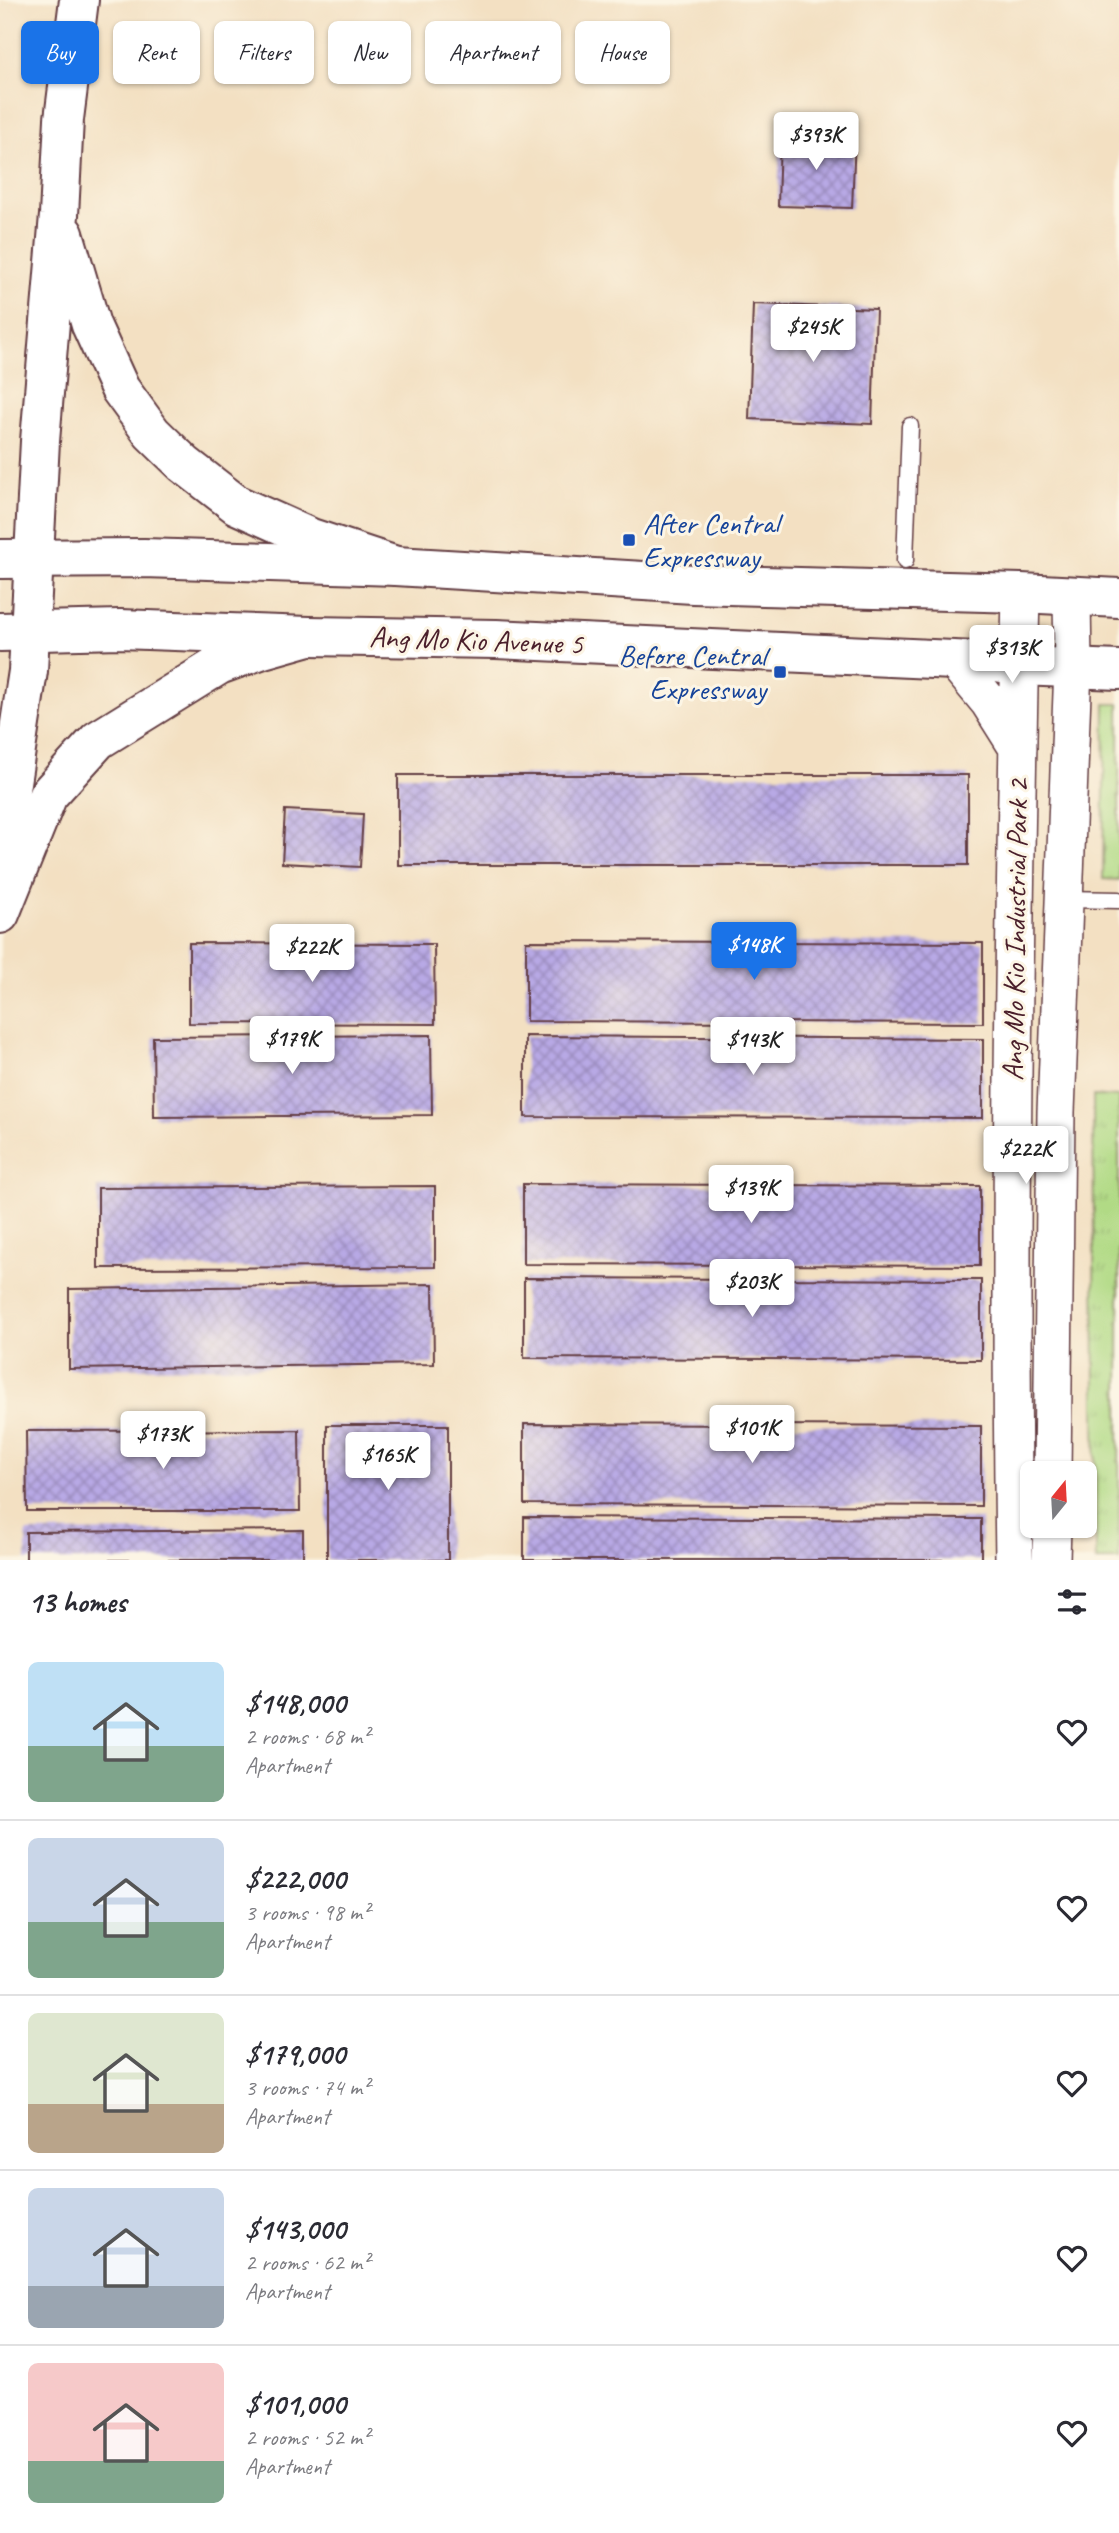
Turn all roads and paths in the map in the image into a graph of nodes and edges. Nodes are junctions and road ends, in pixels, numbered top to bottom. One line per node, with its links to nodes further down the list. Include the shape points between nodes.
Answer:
1 (79, 0): 2 (main road, via 64,120)
2 (59, 215): 4 (main road, via 40,441); 6 (main road, via 91,325 120,389 152,433 237,505 311,538)
3 (909, 426): 5 (lane)
4 (17, 559): 6 (main road); 10 (main road)
5 (905, 561)
6 (396, 566): 7 (main road, via 693,584)
7 (1021, 593): 8 (main road); 13 (street, Ang Mo Kio Industrial Park 2)
8 (1072, 597): 9 (main road); 14 (street, Ang Mo Kio Industrial Park 2)
9 (1119, 598)
10 (15, 632): 11 (main road, Ang Mo Kio Avenue 5, via 120,629); 17 (main road, via 28,671)
11 (309, 636): 12 (main road, Ang Mo Kio Avenue 5, via 496,639); 20 (main road, via 219,665 98,740 48,795)
12 (955, 661): 13 (main road, Ang Mo Kio Avenue 5); 16 (street, via 989,702)
13 (1019, 666): 14 (main road, Ang Mo Kio Avenue 5); 16 (street, Ang Mo Kio Industrial Park 2)
14 (1073, 667): 15 (main road, Ang Mo Kio Avenue 5); 18 (street, Ang Mo Kio Industrial Park 2)
15 (1119, 670)
16 (1017, 748): 23 (street, Ang Mo Kio Industrial Park 2)
17 (0, 855)
18 (1063, 899): 19 (lane); 21 (street, Ang Mo Kio Industrial Park 2)
19 (1119, 900)
20 (0, 914)
21 (1052, 1461)
22 (1052, 1538): 24 (street)
23 (1014, 1560)
24 (1051, 1560)

